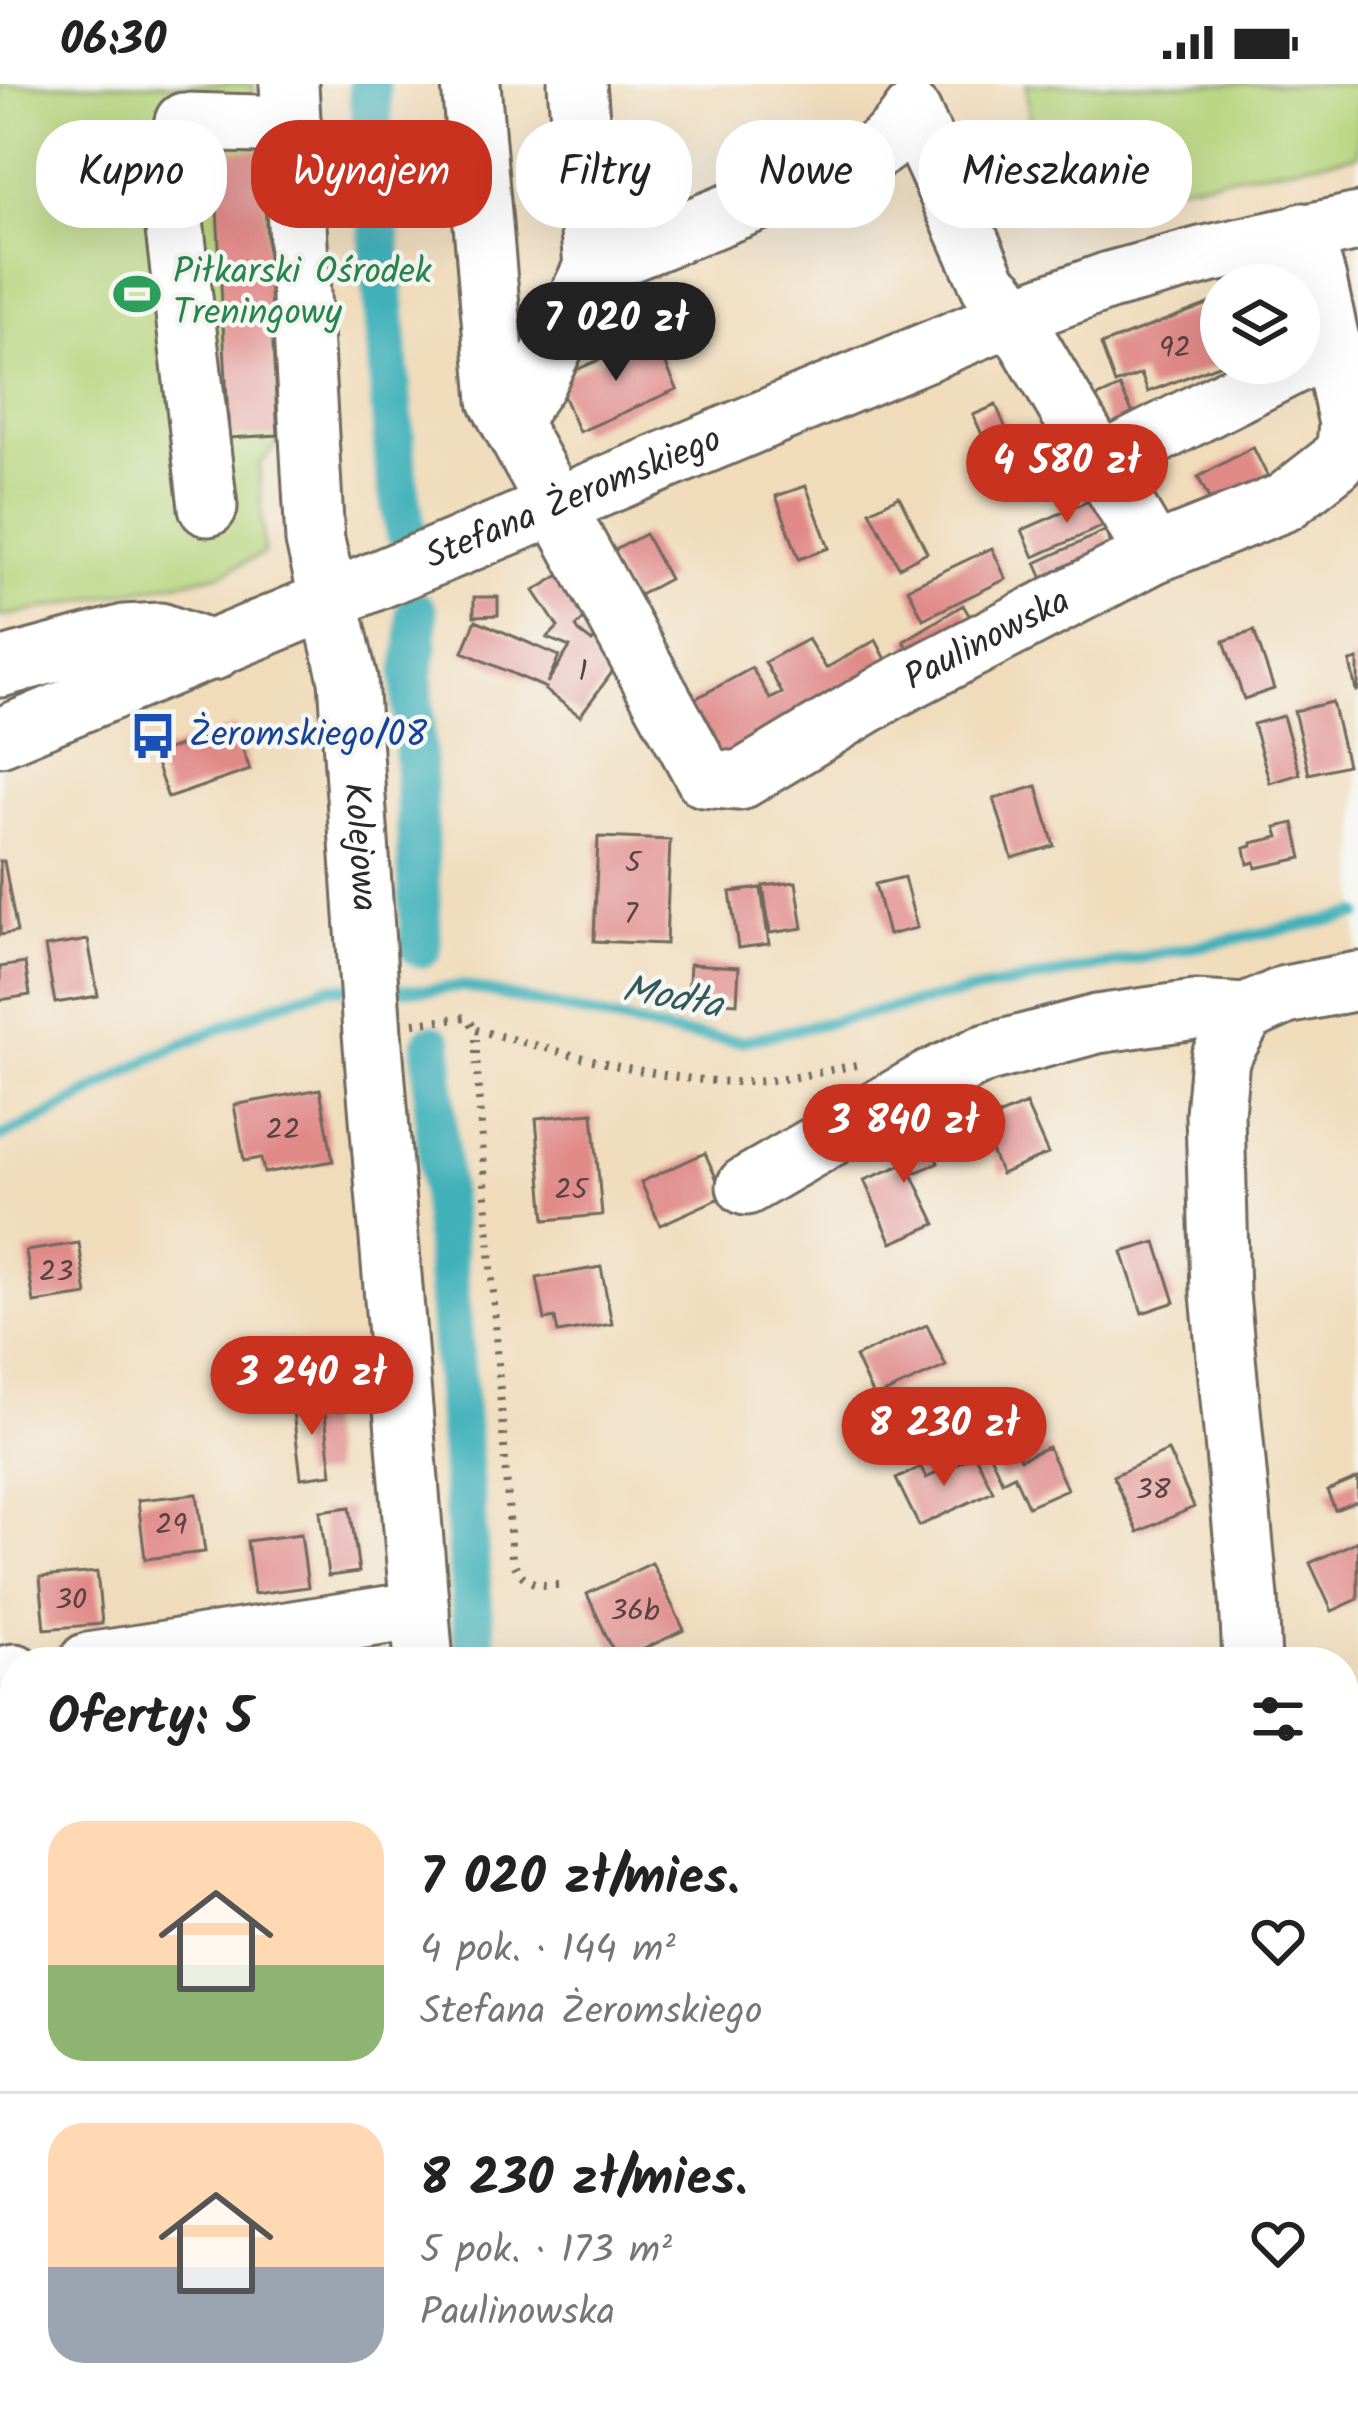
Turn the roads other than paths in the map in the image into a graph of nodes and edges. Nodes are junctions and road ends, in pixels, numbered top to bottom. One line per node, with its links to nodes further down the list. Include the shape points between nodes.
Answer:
1 (471, 84): 12 (street, via 498,400)
2 (578, 84): 8 (street)
3 (917, 99): 8 (street, via 880,150); 9 (street, via 991,286)
4 (291, 105): 14 (street, via 184,122 169,179); 17 (street, Kolejowa, via 315,541)
5 (1358, 222): 6 (street, Stefana Żeromskiego)
6 (1303, 232): 7 (street, Paulinowska); 9 (street, Stefana Żeromskiego, via 1109,281)
7 (1312, 264)
8 (593, 266): 12 (street)
9 (1013, 316): 13 (street); 15 (street, Stefana Żeromskiego)
10 (1320, 377): 16 (street, Paulinowska, via 1348,423 1336,462 1285,502)
11 (1255, 384): 13 (street)
12 (510, 420): 15 (street)
13 (1099, 464): 16 (street)
14 (208, 507)
15 (557, 507): 16 (street, Paulinowska, via 705,778 739,781 889,691); 17 (street, Stefana Żeromskiego)
16 (1154, 554)
17 (330, 600): 18 (street, Stefana Żeromskiego); 24 (street, Kolejowa, via 348,679 368,952 385,1029)
18 (213, 651): 19 (street, via 160,632 125,634); 20 (street, Stefana Żeromskiego)
19 (0, 668)
20 (0, 737)
21 (1358, 981): 22 (street, via 1286,995)
22 (1246, 1013): 23 (street, via 1196,1010 1097,1024 984,1054); 26 (street, via 1220,1058 1215,1114 1220,1294)
23 (746, 1186)
24 (422, 1636): 25 (street, Kolejowa)
25 (281, 1647)
26 (1251, 1647)

